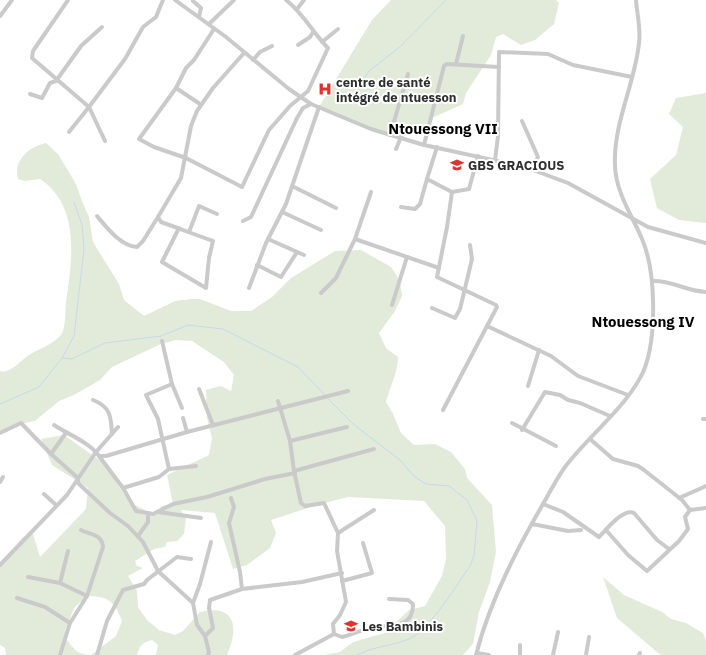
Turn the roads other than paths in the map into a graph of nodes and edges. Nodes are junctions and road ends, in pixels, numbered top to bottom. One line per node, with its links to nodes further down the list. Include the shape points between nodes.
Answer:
1 (12, 0): 11 (street)
2 (68, 0): 28 (street, via 32,54 32,58)
3 (163, 0): 34 (street, via 156,17 143,27 125,59)
4 (175, 0): 12 (street)
5 (234, 0): 13 (street)
6 (286, 0): 10 (street)
7 (304, 0): 10 (street)
8 (636, 0): 27 (street, via 640,41)
9 (193, 1): 12 (street, via 201,8)
10 (297, 9): 17 (street)
11 (0, 16)
12 (199, 17): 13 (street)
13 (209, 24): 15 (street)
14 (102, 27): 28 (street, via 81,46)
15 (214, 29): 22 (street); 29 (street, via 186,68)
16 (338, 29): 19 (street)
17 (313, 32): 19 (street); 20 (street)
18 (463, 36): 24 (street)
19 (322, 42): 31 (street, via 328,48 308,91)
20 (298, 45)
21 (272, 46): 23 (street, via 260,52)
22 (244, 52): 23 (street); 32 (street)
23 (254, 60): 31 (street)
24 (456, 64): 25 (street); 41 (street, via 444,66)
25 (499, 67): 27 (street, via 499,52 548,54 573,65); 46 (street)
26 (408, 74): 38 (street)
27 (632, 77): 58 (street, via 619,127 615,157 617,184)
28 (56, 80): 30 (street, via 50,83 42,98); 34 (street)
29 (176, 88): 32 (street); 45 (street, via 139,139)
30 (30, 94)
31 (300, 97): 33 (street); 45 (street, via 269,130 242,188)
32 (200, 104): 45 (street, via 191,126)
33 (311, 104): 35 (street); 59 (street, via 304,108 297,118 251,217)
34 (89, 107): 37 (street); 40 (street)
35 (319, 107): 38 (street); 49 (street)
36 (522, 121): 47 (street, via 538,157)
37 (69, 132)
38 (390, 135): 39 (street)
39 (401, 137): 41 (street); 43 (street)
40 (105, 141)
41 (424, 145): 42 (street)
42 (437, 147): 44 (street); 48 (street)
43 (396, 149)
44 (478, 156): 46 (street); 51 (street, via 469,188)
45 (186, 158): 57 (street, via 181,178)
46 (496, 160): 47 (street)
47 (532, 170): 58 (street, via 568,183)
48 (427, 179): 51 (street); 52 (street, via 420,204 415,209)
49 (292, 186): 53 (street); 54 (street)
50 (371, 192): 64 (street)
51 (452, 192): 71 (street)
52 (401, 207)
53 (336, 208)
54 (282, 212): 61 (street); 63 (street)
55 (217, 214): 62 (street, via 199,206)
56 (97, 216): 57 (street, via 108,229 130,246 137,247)
57 (158, 217): 60 (street, via 161,222)
58 (630, 217): 65 (street, via 655,230); 72 (street, via 650,260)
59 (244, 221)
60 (179, 228): 62 (street); 62 (street, via 162,262 206,288 213,241)
61 (321, 230)
62 (189, 232)
63 (268, 239): 67 (street); 70 (street)
64 (355, 239): 69 (street); 76 (street, via 336,278)
65 (706, 243)
66 (470, 245): 74 (street, via 472,259)
67 (297, 252): 68 (street); 70 (street, via 281,277)
68 (304, 255)
69 (407, 257): 71 (street); 77 (street)
70 (257, 265): 73 (street)
71 (439, 268): 74 (street, via 438,278)
72 (652, 281): 75 (street, via 665,281 686,290); 86 (street, via 653,307 647,359)
73 (249, 288)
74 (465, 290): 78 (street, via 456,318); 79 (street, via 497,305)
75 (706, 292)
76 (321, 293)
77 (392, 305)
78 (432, 308)
79 (487, 326): 81 (street); 91 (street)
80 (162, 341): 82 (street)
81 (539, 350): 83 (street); 86 (street, via 578,376)
82 (172, 384): 89 (street); 105 (street, via 146,395 158,419)
83 (528, 386)
84 (199, 389): 96 (street)
85 (348, 391): 90 (street)
86 (628, 395): 92 (street)
87 (93, 400): 103 (street, via 102,404 111,414)
88 (278, 401): 90 (street)
89 (182, 408)
90 (279, 409): 96 (street); 106 (street)
91 (443, 410)
92 (610, 416): 99 (street, via 560,395 545,392); 104 (street)
93 (183, 418): 100 (street)
94 (512, 423): 99 (street)
95 (54, 425): 102 (street)
96 (213, 426): 100 (street)
97 (347, 427): 106 (street)
98 (118, 428): 103 (street)
99 (522, 430): 107 (street)
100 (186, 432): 105 (street)
101 (0, 433): 110 (street, via 21,422)
102 (66, 433): 109 (street, via 75,439 83,440); 110 (street)
103 (112, 434): 109 (street)
104 (590, 439): 122 (street, via 613,459 640,467); 123 (street, via 565,468)
105 (161, 440): 111 (street); 113 (street)
106 (290, 441): 114 (street)
107 (556, 446)
108 (374, 449): 114 (street)
109 (96, 452): 111 (street); 116 (street)
110 (51, 454): 116 (street)
111 (99, 456): 119 (street)
112 (196, 466): 113 (street)
113 (169, 469): 119 (street, via 159,477)
114 (294, 472): 128 (street, via 173,504); 135 (street, via 302,504 324,503)
115 (4, 477): 117 (street)
116 (78, 478): 124 (street, via 67,495); 136 (street, via 78,482)
117 (0, 482)
118 (706, 486): 122 (street)
119 (123, 488): 129 (street, via 136,511)
120 (44, 494): 124 (street)
121 (231, 498): 148 (street, via 234,507 229,523)
122 (679, 498): 127 (street)
123 (543, 504): 131 (street); 134 (street, via 563,512 599,537)
124 (56, 505): 142 (street)
125 (706, 508): 127 (street)
126 (374, 510): 135 (street)
127 (690, 510): 139 (street, via 685,517 688,529)
128 (158, 512): 129 (street); 130 (street)
129 (148, 513): 136 (street, via 148,522)
130 (202, 518)
131 (532, 524): 133 (street, via 568,531); 159 (street, via 506,572)
132 (81, 530): 149 (street, via 98,535 103,542)
133 (581, 530)
134 (606, 530): 139 (street, via 624,514 631,512); 139 (street, via 628,555 647,570)
135 (338, 533): 144 (street, via 337,551)
136 (138, 536): 143 (street)
137 (211, 542): 152 (street)
138 (363, 543): 146 (street, via 372,573)
139 (669, 549)
140 (68, 551): 147 (street)
141 (191, 559): 143 (street, via 177,557)
142 (0, 565)
143 (158, 571): 152 (street); 161 (street, via 144,584 123,590 107,621)
144 (342, 573): 146 (street); 148 (street, via 302,582)
145 (28, 577): 147 (street)
146 (342, 581): 155 (street, via 346,602 333,624)
147 (60, 583): 149 (street)
148 (242, 589): 156 (street, via 210,600 213,628)
149 (87, 596): 153 (street)
150 (17, 598): 153 (street, via 45,607)
151 (389, 599): 155 (street, via 408,600 413,604 413,613 398,626 377,627 342,638)
152 (193, 603): 156 (street, via 197,625)
153 (70, 623): 160 (street)
154 (558, 632): 166 (street)
155 (334, 634): 163 (street)
156 (205, 636): 162 (street)
157 (589, 637): 167 (street)
158 (520, 646): 165 (street)
159 (476, 654): 164 (street)
160 (60, 655)
161 (97, 655)
162 (208, 655)
163 (295, 655)
164 (489, 655)
165 (520, 655)
166 (553, 655)
167 (586, 655)

